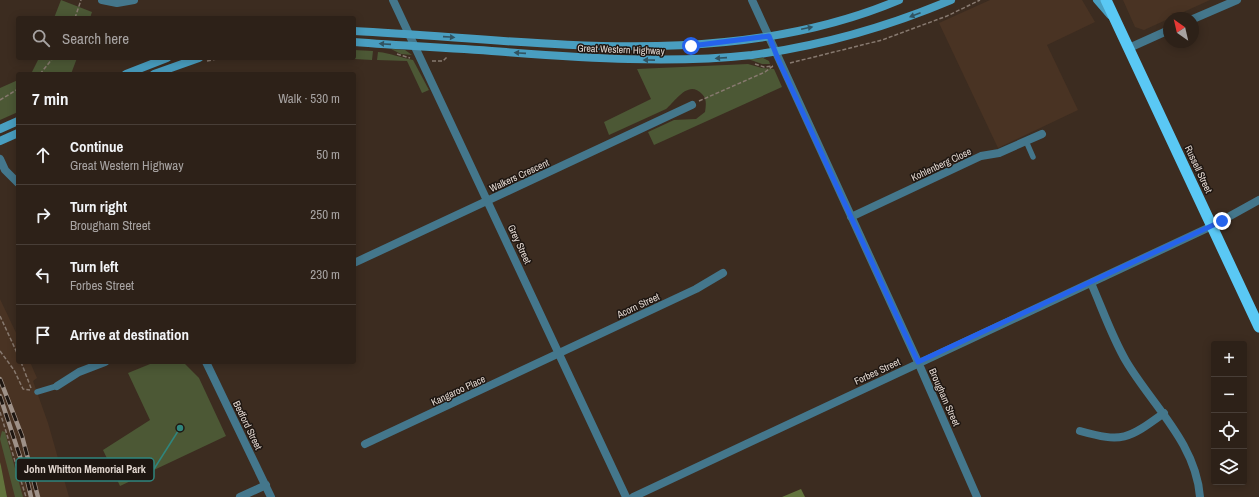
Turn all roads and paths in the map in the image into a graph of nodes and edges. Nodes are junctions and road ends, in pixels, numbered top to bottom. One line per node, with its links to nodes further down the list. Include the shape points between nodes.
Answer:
1 (81, 0): 12 (path)
2 (102, 0): 3 (street, via 118,3)
3 (134, 0)
4 (393, 0): 17 (street, Grey Street)
5 (752, 0): 18 (street, Brougham Street)
6 (899, 0): 18 (main road, Great Western Highway, one-way to 6, via 832,22)
7 (951, 0): 22 (main road, Great Western Highway, one-way to 22, via 872,29)
8 (980, 0): 26 (path, via 882,40)
9 (1097, 0): 14 (main road, Russell Street)
10 (1106, 0): 14 (highway, Russell Street)
11 (1236, 0): 13 (street)
12 (76, 16)
13 (1199, 17)
14 (1116, 22): 21 (highway, Russell Street)
15 (356, 32): 17 (main road, Great Western Highway)
16 (1163, 33): 21 (street)
17 (410, 34): 18 (main road, Great Western Highway, one-way to 18, via 588,47 641,48 691,46); 20 (street, Grey Street)
18 (769, 36): 22 (street, Brougham Street)
19 (356, 42): 20 (main road, Great Western Highway, one-way to 19)
20 (416, 46): 22 (main road, Great Western Highway, one-way to 20, via 726,57 650,60 592,59); 44 (street, Grey Street)
21 (1129, 48): 47 (highway, Russell Street)
22 (775, 51): 46 (street, Brougham Street)
23 (51, 60): 28 (path)
24 (162, 60): 29 (main road)
25 (193, 60): 30 (main road)
26 (789, 63)
27 (773, 66): 33 (path)
28 (42, 72)
29 (131, 72)
30 (160, 72)
31 (16, 90): 32 (path)
32 (0, 100)
33 (692, 105): 44 (street, Walkers Crescent)
34 (16, 122): 35 (main road)
35 (0, 129)
36 (16, 134): 38 (main road)
37 (1042, 134): 39 (street, Kohlenberg Close)
38 (0, 141)
39 (1026, 141): 40 (lane); 46 (street, Kohlenberg Close, via 999,153 981,156)
40 (1033, 158)
41 (0, 159): 42 (street)
42 (2, 170): 43 (street)
43 (16, 181)
44 (488, 200): 48 (street, Walkers Crescent); 55 (street, Grey Street)
45 (1259, 200): 47 (street, Forbes Street)
46 (851, 217): 56 (street, Brougham Street)
47 (1212, 226): 50 (street, Forbes Street); 52 (highway, Russell Street)
48 (356, 262)
49 (723, 273): 55 (street, Acorn Street, via 696,289)
50 (1091, 283): 56 (street, Forbes Street); 63 (street, via 1125,359)
51 (0, 316): 54 (path)
52 (1259, 327)
53 (0, 351): 57 (path, via 14,370 23,389 32,391)
54 (16, 351)
55 (560, 354): 65 (street, Kangaroo Place); 70 (street, Grey Street)
56 (918, 362): 71 (street, Forbes Street); 72 (street, Brougham Street)
57 (22, 364)
58 (100, 364): 60 (street, via 79,372)
59 (207, 364): 66 (street, Bedford Street)
60 (57, 386): 61 (lane)
61 (37, 392)
62 (0, 412): 67 (path)
63 (1164, 413): 64 (street, via 1136,433 1121,438); 73 (street, via 1180,437 1189,457)
64 (1080, 431)
65 (365, 444)
66 (266, 485): 68 (street); 69 (street, Bedford Street)
67 (26, 497)
68 (240, 497)
69 (272, 497)
70 (626, 497)
71 (632, 497)
72 (977, 497)
73 (1200, 497)

